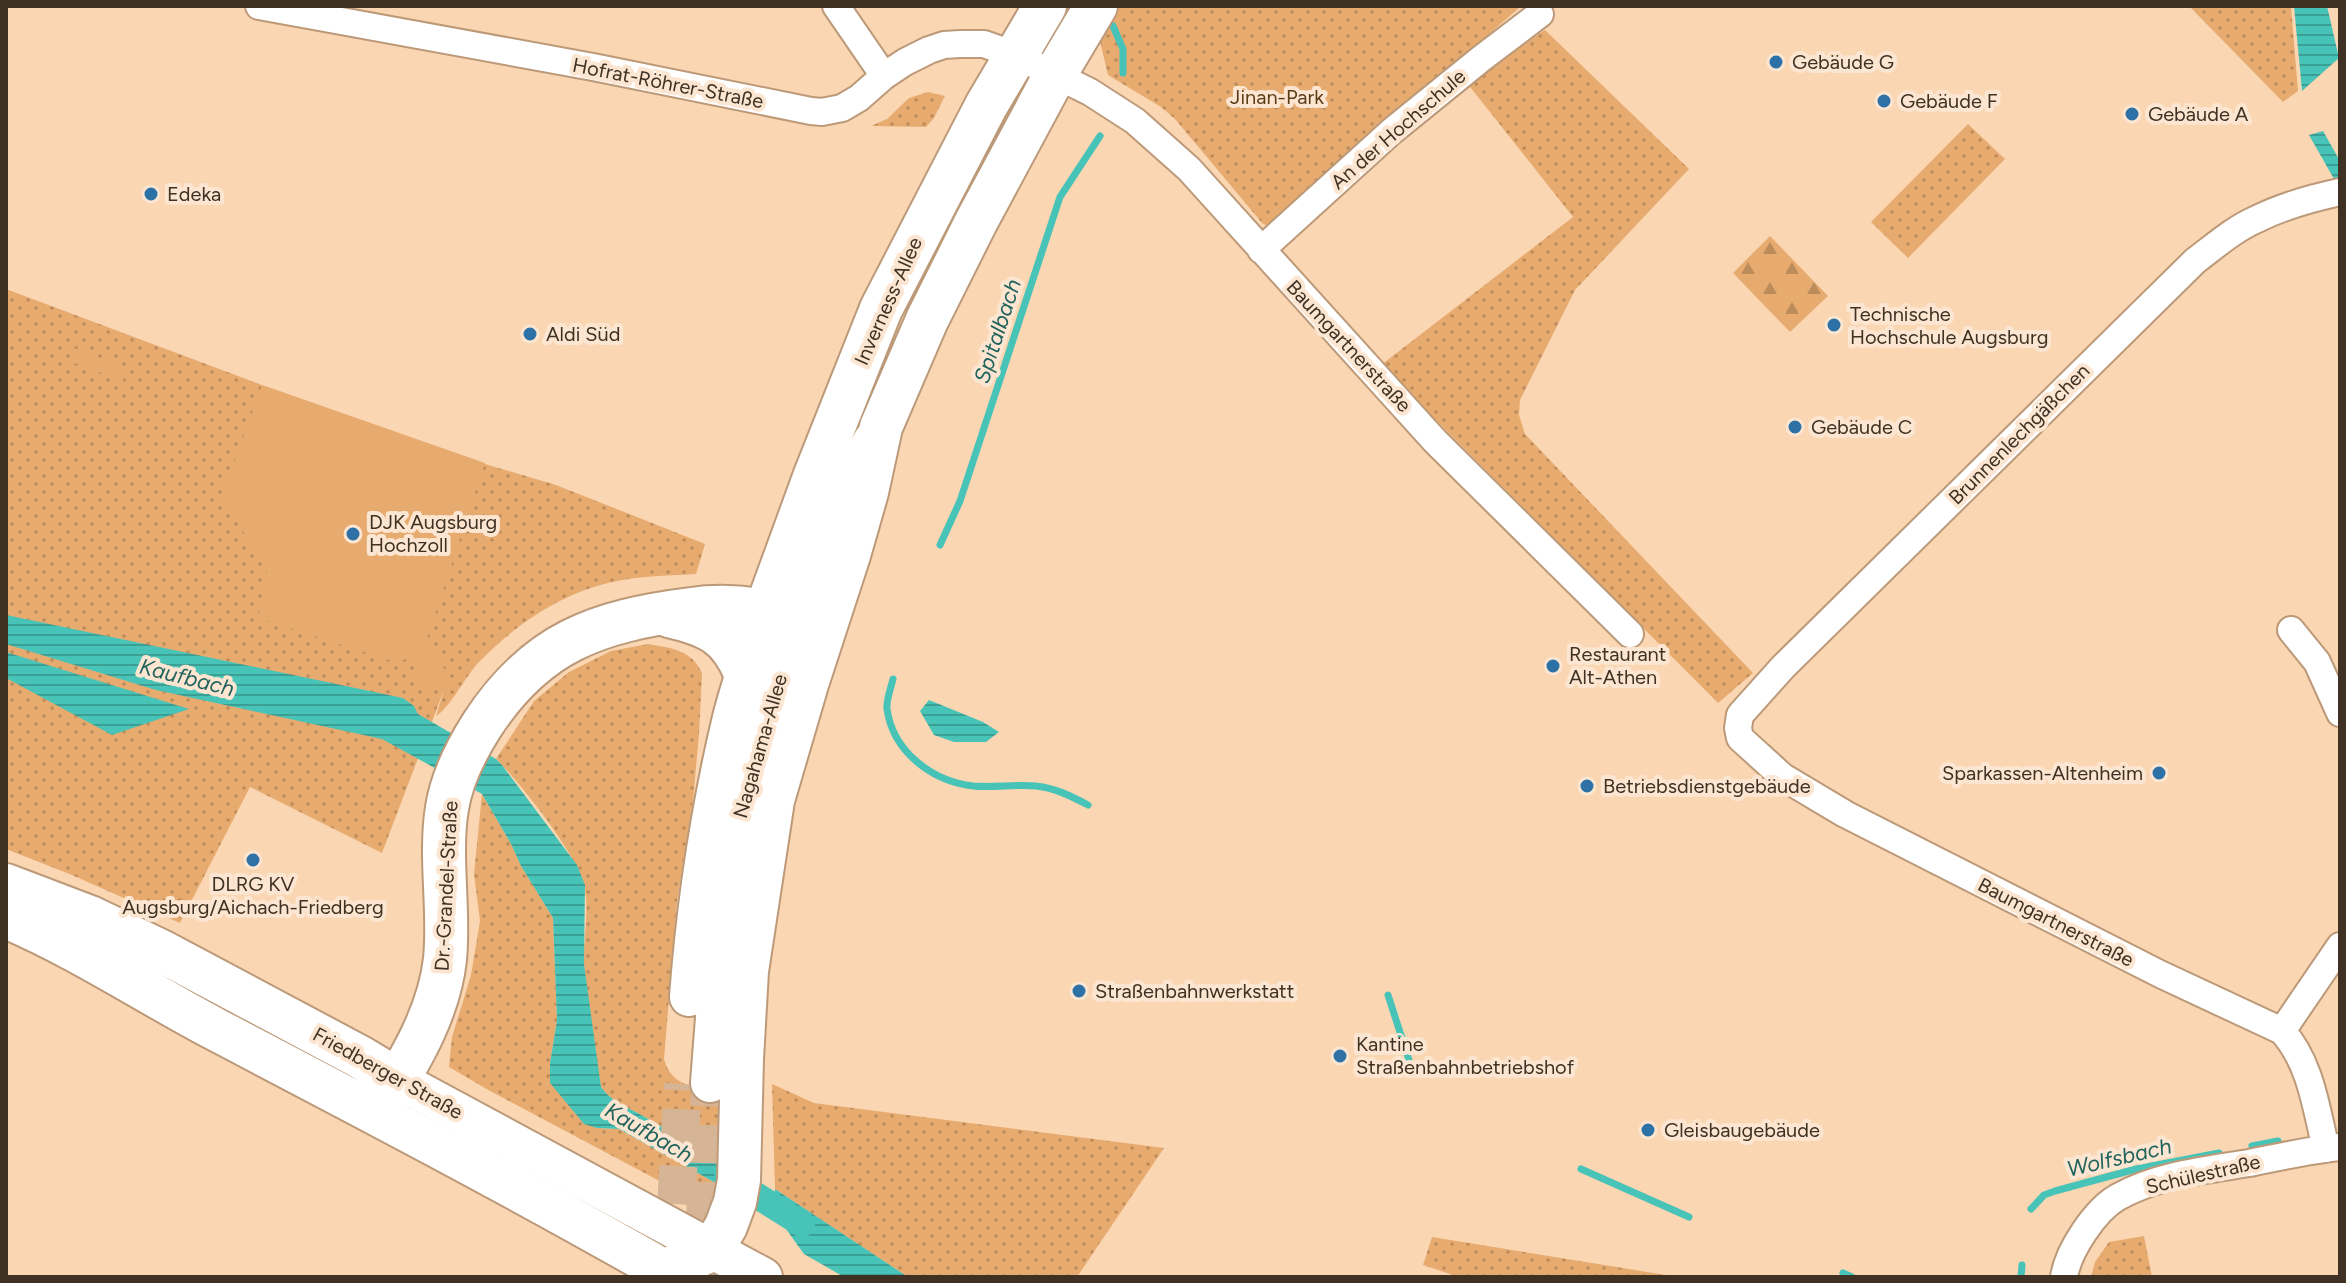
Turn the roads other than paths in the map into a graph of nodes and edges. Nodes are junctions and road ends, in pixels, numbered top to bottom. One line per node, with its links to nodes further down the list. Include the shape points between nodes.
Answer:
1 (259, 6): 8 (street, Hofrat-Röhrer-Straße, via 811,111 842,108)
2 (836, 6): 8 (street)
3 (1045, 6): 6 (main road, Inverness-Allee)
4 (1096, 6): 7 (main road)
5 (1540, 14): 10 (street, An der Hochschule, via 1392,131)
6 (1015, 55): 7 (street, Hofrat-Röhrer-Straße); 8 (street, Hofrat-Röhrer-Straße, via 984,44 944,45); 13 (main road, Inverness-Allee, via 881,309 815,475)
7 (1056, 73): 10 (street, Baumgartnerstraße, via 1156,138); 11 (main road, via 927,320)
8 (884, 76)
9 (2340, 192): 18 (street, Brunnenlechgäßchen, via 2257,219 2195,261 1783,667 1740,715)
10 (1261, 250): 15 (street, Baumgartnerstraße, via 1435,441)
11 (881, 427): 13 (main road, Nagahama-Allee); 25 (main road, via 853,542 773,800 747,971 739,1180)
12 (660, 614): 13 (main road, Dr.-Grandel-Straße, via 719,606); 16 (main road, Dr.-Grandel-Straße, via 722,638 738,654); 23 (main road, Dr.-Grandel-Straße, via 570,639 505,692 478,731 456,774 445,824 445,960 429,1017)
13 (777, 628): 16 (main road, Nagahama-Allee); 16 (main road, Nagahama-Allee, via 765,723 733,842 696,1084 695,922 721,768)
14 (2291, 630): 17 (street, via 2317,662)
15 (1630, 634)
16 (745, 673)
17 (2340, 713)
18 (1738, 728): 22 (street, Baumgartnerstraße, via 1740,738 1783,777 1845,814)
19 (6, 885): 23 (main road, Friedberger Straße, via 163,952 360,1057)
20 (6, 917): 23 (main road, Friedberger Straße, via 211,1027)
21 (2340, 946): 22 (street)
22 (2282, 1031): 24 (street, via 2309,1078)
23 (388, 1097): 25 (main road, Friedberger Straße); 26 (main road, Friedberger Straße)
24 (2333, 1148): 28 (street, Schülestraße, via 2180,1175 2117,1197 2087,1228)
25 (719, 1238): 26 (main road); 27 (main road, Friedberger Straße)
26 (670, 1274)
27 (763, 1277)
28 (2064, 1277)

